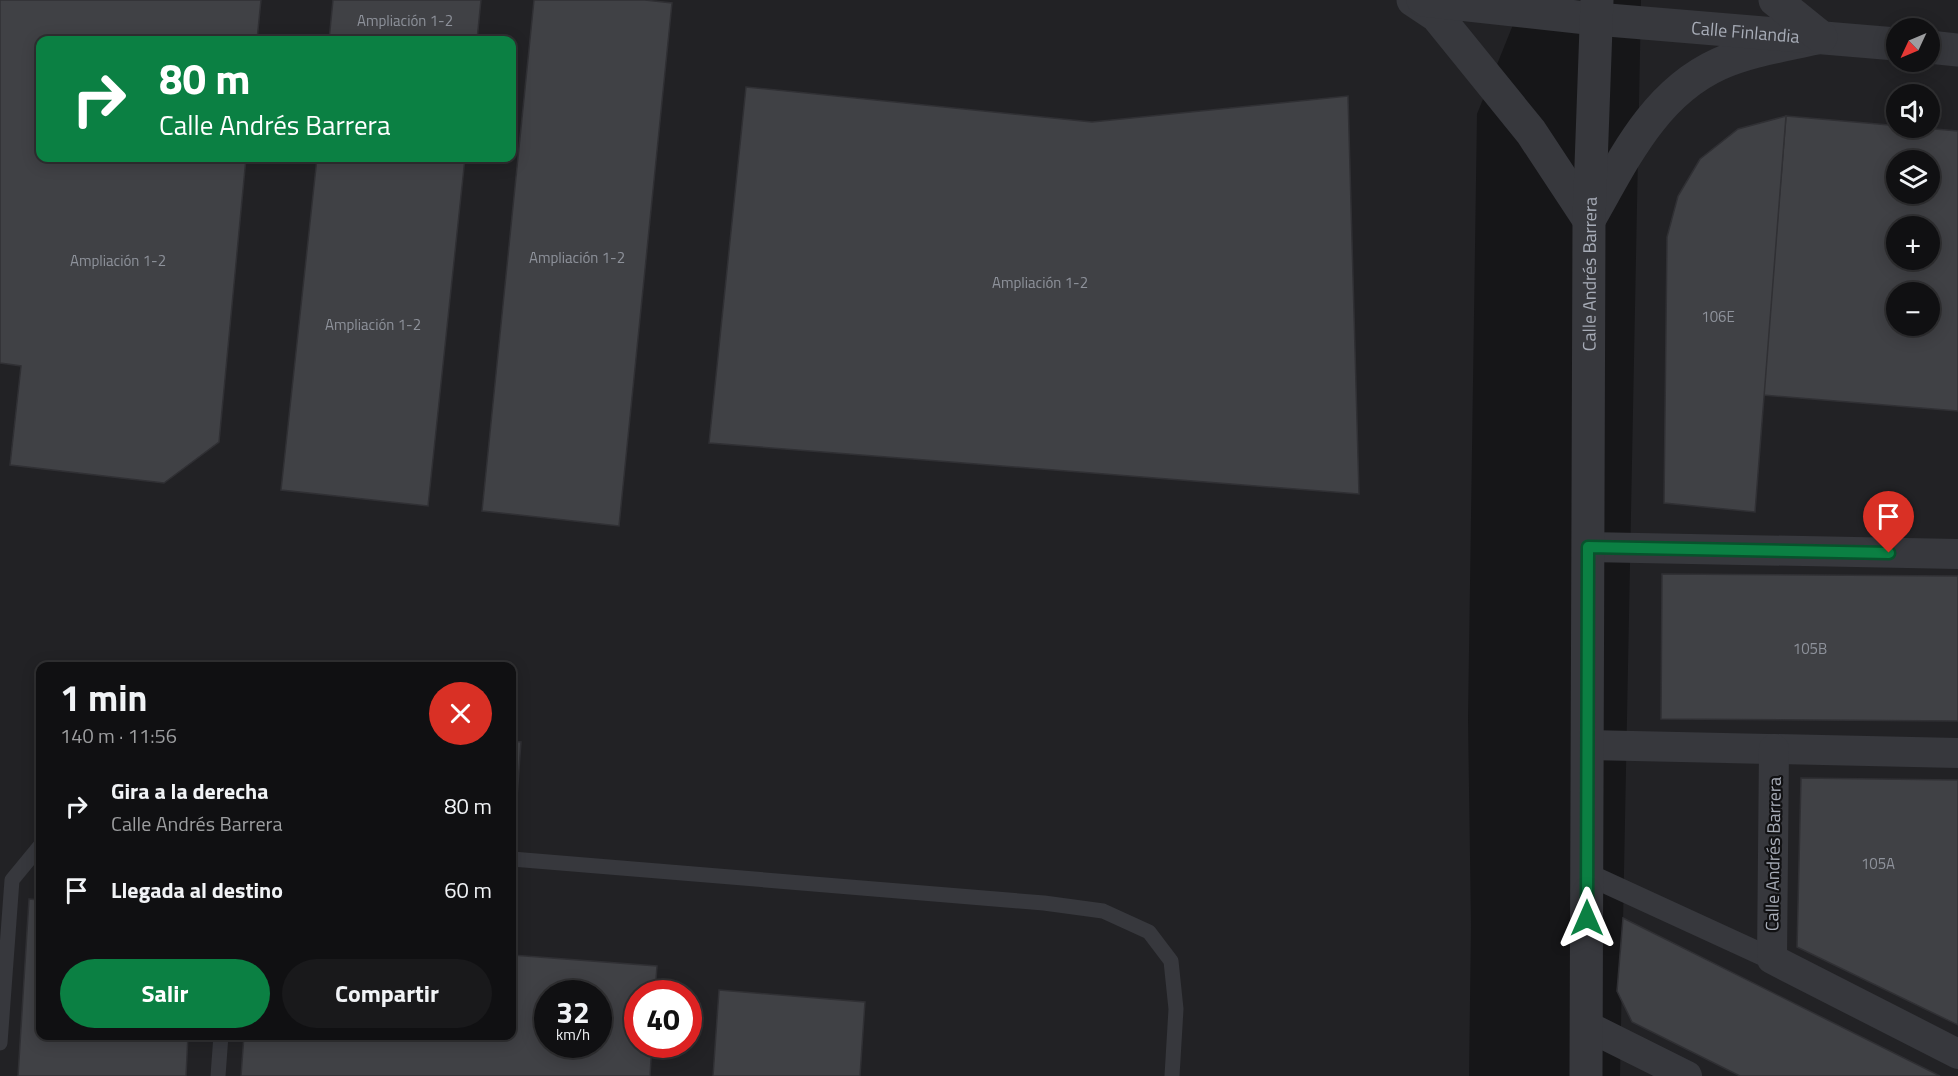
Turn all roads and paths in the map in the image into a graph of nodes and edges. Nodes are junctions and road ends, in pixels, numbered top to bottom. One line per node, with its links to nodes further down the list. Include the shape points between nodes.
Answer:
1 (1413, 0): 9 (street, via 1437,16 1531,132)
2 (1422, 0): 4 (street, Calle Finlandia)
3 (1775, 0): 5 (street)
4 (1597, 9): 5 (street, Calle Finlandia); 9 (street, Calle Andrés Barrera)
5 (1821, 37): 6 (street, Calle Finlandia); 9 (street, via 1717,64 1671,97 1636,139)
6 (1886, 43)
7 (1940, 48): 8 (street)
8 (1958, 50)
9 (1589, 220): 10 (street, Calle Andrés Barrera)
10 (1588, 547): 11 (street); 12 (street, Calle Andrés Barrera)
11 (1958, 554)
12 (1588, 745): 13 (street); 17 (street, Calle Andrés Barrera)
13 (1774, 749): 14 (street); 18 (street, Calle Andrés Barrera)
14 (1958, 753)
15 (36, 851): 21 (lane, via 12,880)
16 (516, 859): 24 (lane, via 1103,911 1149,932 1171,961 1176,1009)
17 (1587, 874): 18 (street, Calle Andrés Barrera); 19 (street, Calle Andrés Barrera)
18 (1772, 959): 22 (street, Calle Andrés Barrera)
19 (1587, 1026): 25 (street, Calle Andrés Barrera); 26 (street)
20 (221, 1040): 23 (lane)
21 (0, 1044)
22 (1958, 1054)
23 (218, 1076)
24 (1172, 1076)
25 (1586, 1076)
26 (1687, 1076)

